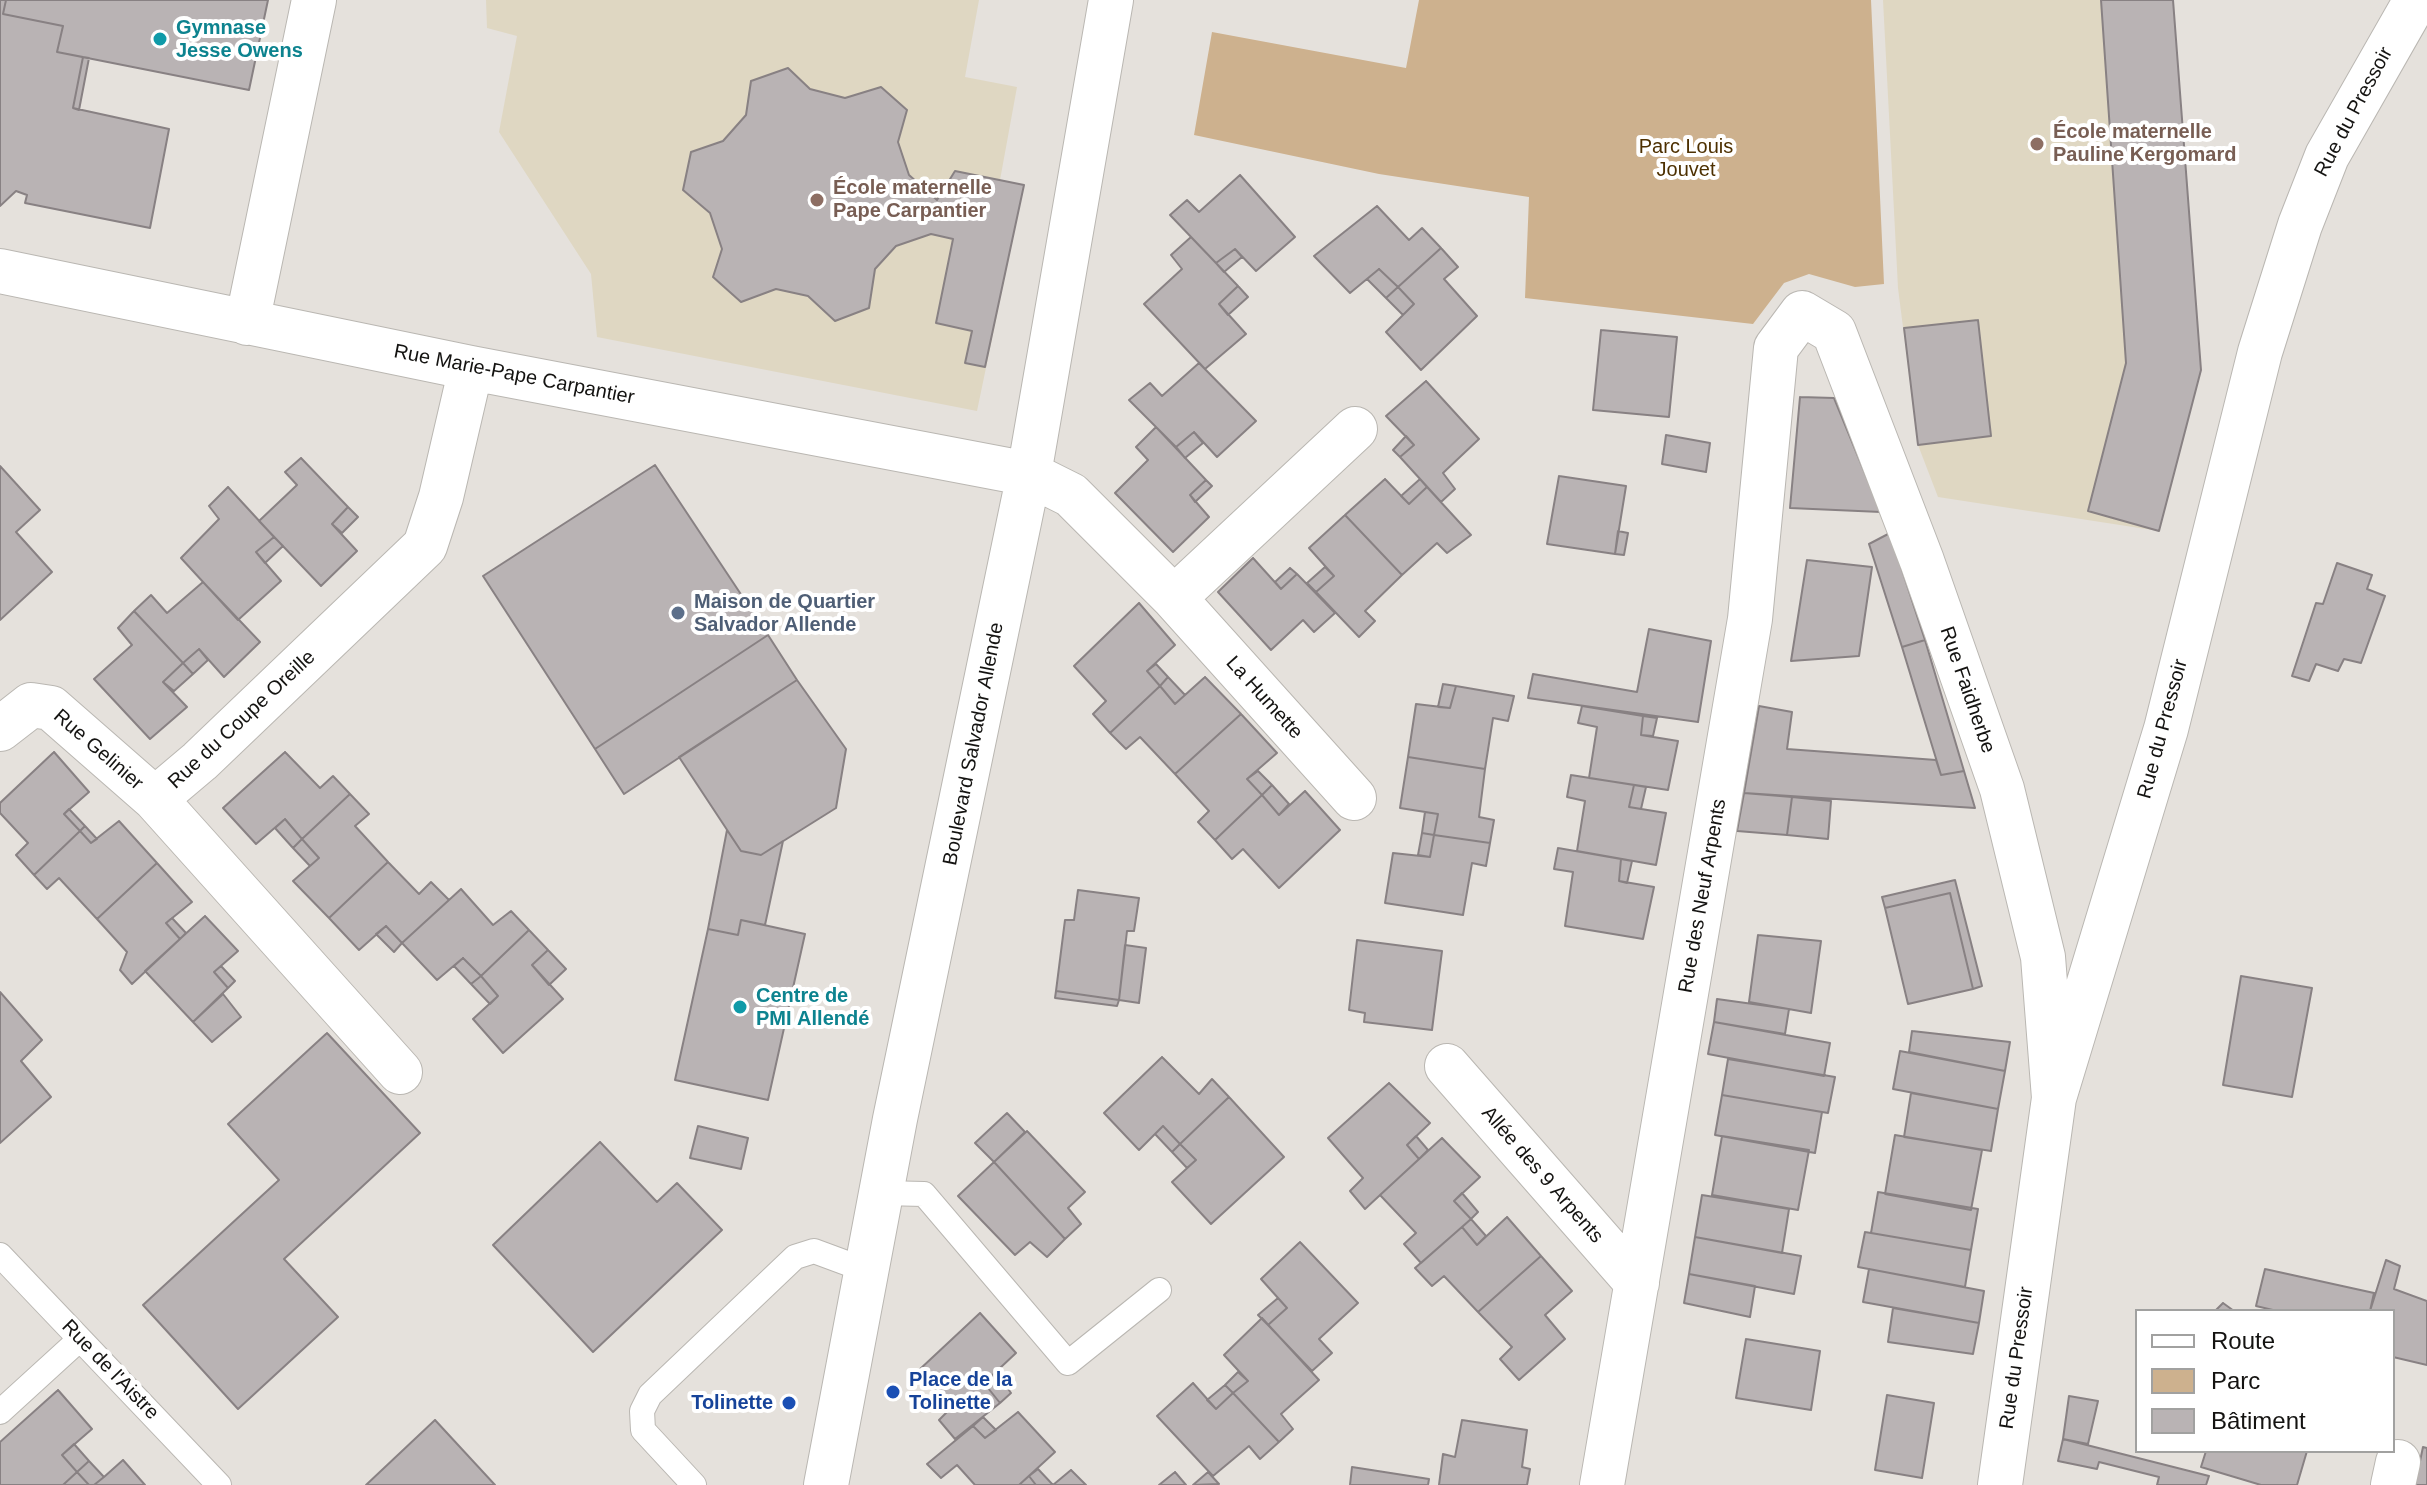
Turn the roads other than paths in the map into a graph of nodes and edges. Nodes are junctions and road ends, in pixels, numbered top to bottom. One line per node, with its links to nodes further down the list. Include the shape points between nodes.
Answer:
1 (314, 0): 6 (street)
2 (1111, 0): 9 (street, Boulevard Salvador Allende)
3 (2416, 0): 16 (street, Rue du Pressoir, via 2327,156 2300,225 2260,352 2166,729)
4 (0, 271): 6 (street, Rue Marie-Pape Carpantier)
5 (1802, 313): 16 (street, Rue Faidherbe, via 1834,332 2002,789 2043,957); 20 (street, Rue des Neuf Arpents, via 1776,348 1750,619)
6 (247, 323): 7 (street, Rue Marie-Pape Carpantier)
7 (471, 368): 9 (street, Rue Marie-Pape Carpantier); 13 (street, Rue du Coupe Oreille, via 425,546)
8 (1355, 429): 10 (street)
9 (1029, 474): 10 (street, La Humette, via 1071,495); 17 (street, Boulevard Salvador Allende)
10 (1174, 598): 12 (street, La Humette)
11 (0, 729): 13 (street, Rue Gelinier, via 31,705 51,708)
12 (1354, 798)
13 (155, 799): 15 (street, Rue du Coupe Oreille)
14 (1447, 1066): 20 (street, Allée des 9 Arpents)
15 (400, 1072)
16 (2054, 1098): 28 (street, Rue du Pressoir)
17 (882, 1193): 19 (street, Boulevard Salvador Allende); 21 (lane, via 924,1194 1068,1363)
18 (0, 1255): 22 (lane, Rue de l'Aistre)
19 (868, 1271): 25 (lane, via 814,1251 795,1257 650,1395 642,1411 643,1430); 26 (street, Boulevard Salvador Allende)
20 (1637, 1283): 27 (street, Rue des Neuf Arpents)
21 (1159, 1290)
22 (80, 1339): 23 (lane); 24 (lane, Rue de l'Aistre)
23 (0, 1412)
24 (219, 1485)
25 (694, 1485)
26 (826, 1485)
27 (1602, 1485)
28 (2000, 1485)

